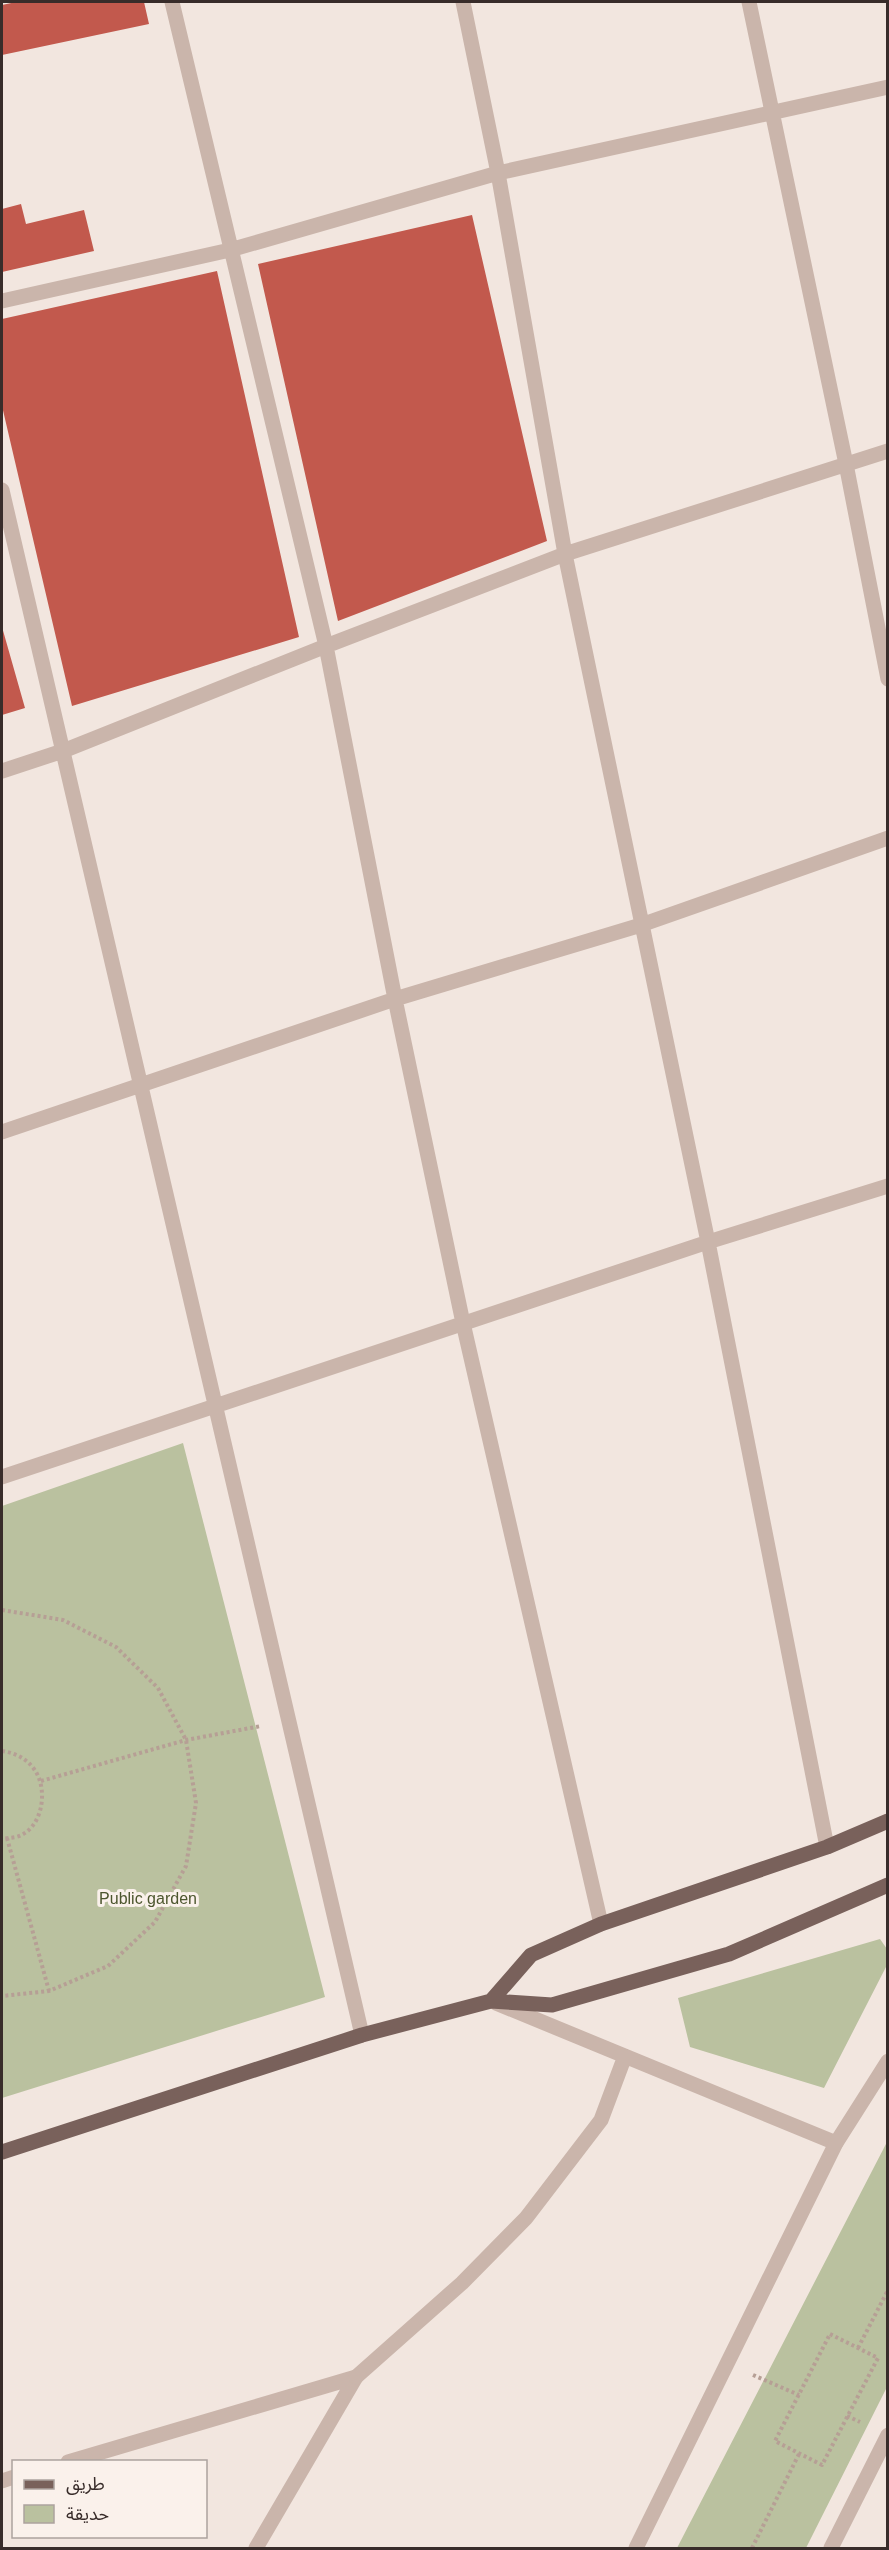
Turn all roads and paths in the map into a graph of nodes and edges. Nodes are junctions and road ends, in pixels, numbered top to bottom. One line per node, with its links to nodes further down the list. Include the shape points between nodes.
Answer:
1 (172, 2): 7 (street)
2 (463, 2): 6 (street)
3 (749, 2): 5 (street)
4 (888, 87): 5 (street)
5 (774, 112): 6 (street); 10 (street)
6 (498, 173): 7 (street); 12 (street)
7 (230, 250): 8 (street); 13 (street)
8 (2, 301)
9 (888, 452): 10 (street)
10 (846, 464): 12 (street); 14 (street)
11 (2, 490): 15 (street)
12 (565, 554): 13 (street); 18 (street)
13 (326, 646): 15 (street); 19 (street)
14 (888, 679)
15 (63, 751): 16 (street); 20 (street)
16 (2, 771)
17 (888, 838): 18 (street)
18 (641, 925): 19 (street); 23 (street)
19 (395, 999): 20 (street); 24 (street)
20 (141, 1085): 21 (street); 25 (street)
21 (2, 1132)
22 (888, 1186): 23 (street)
23 (708, 1242): 24 (street); 34 (street)
24 (463, 1323): 25 (street); 36 (street)
25 (217, 1407): 26 (street); 28 (street)
26 (2, 1477)
27 (2, 1610): 29 (path, via 63,1620 116,1647 158,1688)
28 (289, 1721): 29 (path); 40 (street)
29 (186, 1740): 31 (path); 37 (path, via 196,1803 186,1866 155,1922 108,1965)
30 (2, 1751): 31 (path, via 25,1759)
31 (41, 1781): 33 (path, via 42,1807 37,1820 17,1837)
32 (888, 1821): 34 (main road)
33 (4, 1838): 37 (path)
34 (827, 1847): 36 (main road)
35 (888, 1885): 39 (main road, via 729,1954 552,2006)
36 (601, 1924): 39 (main road, via 531,1954)
37 (49, 1991): 38 (path)
38 (2, 1996)
39 (491, 2001): 40 (main road); 41 (street)
40 (362, 2035): 44 (main road)
41 (625, 2056): 43 (street); 48 (street, via 601,2120 526,2218 462,2283)
42 (888, 2061): 43 (street)
43 (836, 2143): 47 (street)
44 (2, 2152)
45 (888, 2290): 46 (path)
46 (858, 2348): 49 (path, via 831,2334); 51 (path, via 878,2358 822,2465)
47 (727, 2363): 49 (path); 54 (street)
48 (356, 2378): 52 (street); 53 (street)
49 (799, 2395): 51 (path, via 775,2441)
50 (888, 2435): 56 (street)
51 (799, 2454): 55 (path)
52 (75, 2460)
53 (256, 2548)
54 (636, 2548)
55 (752, 2548)
56 (831, 2548)

